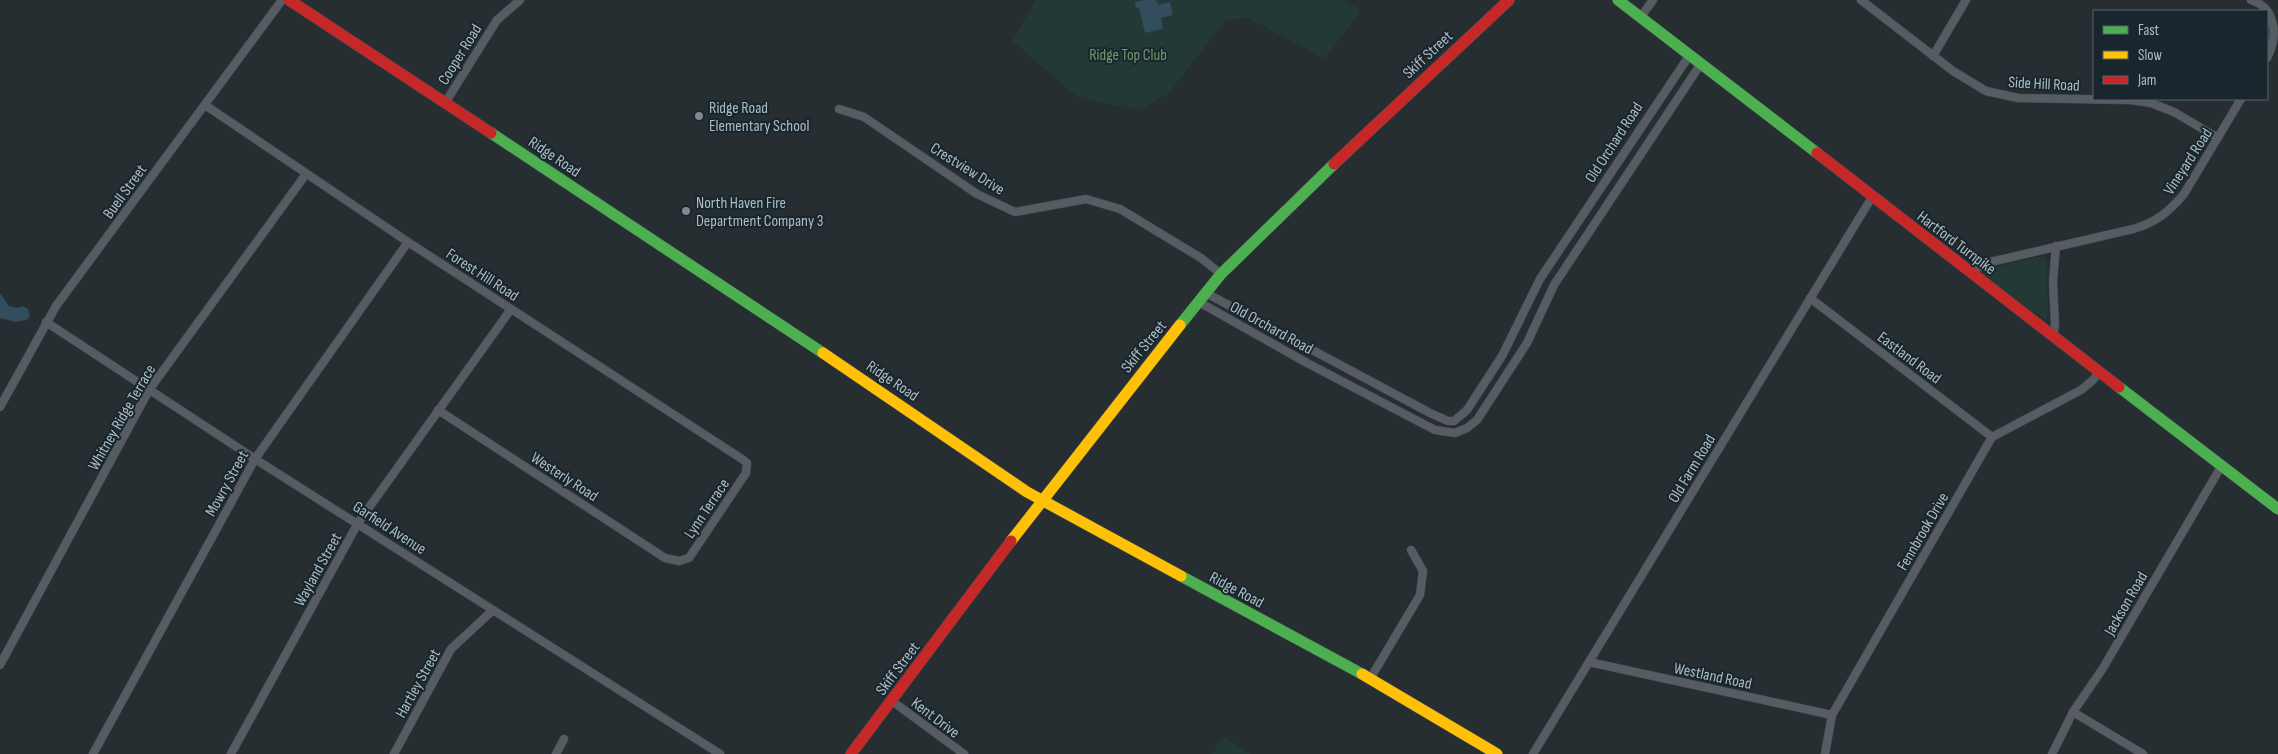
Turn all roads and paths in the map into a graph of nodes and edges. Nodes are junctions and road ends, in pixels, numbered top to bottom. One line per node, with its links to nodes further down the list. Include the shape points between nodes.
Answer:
1 (282, 0): 22 (street, Buell Street)
2 (290, 0): 21 (main road, Ridge Road)
3 (520, 0): 21 (street, Cooper Road, via 497,20)
4 (1508, 0): 32 (main road, Skiff Street)
5 (1618, 0): 12 (main road, Hartford Turnpike)
6 (1653, 0): 12 (street)
7 (1861, 0): 15 (street, Side Hill Road)
8 (1966, 0): 15 (street)
9 (2251, 0): 10 (street)
10 (2260, 1)
11 (2268, 11): 13 (street)
12 (1640, 18): 14 (main road, Hartford Turnpike)
13 (2276, 41): 16 (street)
14 (1688, 56): 17 (main road, Hartford Turnpike); 28 (street, Old Orchard Road)
15 (1933, 56): 18 (street, Side Hill Road, via 1969,83 2003,96)
16 (2268, 56)
17 (1700, 65): 26 (main road, Hartford Turnpike); 30 (street, Old Orchard Road)
18 (2093, 100)
19 (2130, 100): 24 (street, Side Hill Road, via 2151,103 2174,112)
20 (2241, 100): 24 (street, Vineyard Road)
21 (445, 103): 52 (main road, Ridge Road)
22 (205, 105): 25 (street, Forest Hill Road); 38 (street, Buell Street)
23 (839, 109): 32 (street, Crestview Drive, via 864,117 977,194 1014,212 1086,199 1120,209 1201,258)
24 (2218, 138): 29 (street, Vineyard Road, via 2184,194 2159,218 2133,229)
25 (306, 174): 27 (street, Forest Hill Road); 43 (street, Whitney Ridge Terrace)
26 (1872, 197): 31 (main road, Hartford Turnpike); 35 (street, Old Farm Road)
27 (408, 242): 37 (street, Forest Hill Road); 49 (street, Mowry Street)
28 (1562, 244): 30 (street); 33 (street, Old Orchard Road)
29 (2056, 246): 31 (street, Vineyard Road, via 1986,263); 39 (street, via 2052,282)
30 (1576, 252): 36 (street, Old Orchard Road)
31 (1971, 272): 39 (main road, Hartford Turnpike)
32 (1221, 274): 34 (main road, Skiff Street)
33 (1533, 290): 36 (street); 46 (street, Old Orchard Road, via 1502,356)
34 (1202, 297): 40 (street, Old Orchard Road); 42 (street, Old Orchard Road); 52 (main road, Skiff Street)
35 (1810, 298): 48 (street, Eastland Road); 58 (street, Old Farm Road)
36 (1546, 299): 47 (street, Old Orchard Road, via 1512,370 1478,420)
37 (511, 309): 45 (street, Wayland Street); 50 (street, Forest Hill Road)
38 (46, 322): 43 (street, Garfield Avenue); 44 (street, Buell Street)
39 (2053, 335): 41 (main road, Hartford Turnpike)
40 (1340, 365): 42 (street); 46 (street, Old Orchard Road, via 1430,413 1448,421)
41 (2100, 371): 48 (street, via 2081,390); 51 (main road, Hartford Turnpike)
42 (1333, 375): 47 (street, Old Orchard Road, via 1436,430)
43 (149, 390): 49 (street, Garfield Avenue); 59 (street, Whitney Ridge Terrace)
44 (0, 406)
45 (438, 410): 54 (street, Wayland Street); 56 (street, Westerly Road, via 665,558)
46 (1457, 420): 47 (street)
47 (1463, 431)
48 (1992, 437): 63 (street, Fennbrook Drive)
49 (255, 459): 54 (street, Garfield Avenue); 65 (street, Mowry Street)
50 (747, 463): 56 (street, Lynn Terrace, via 746,473 689,558)
51 (2222, 465): 53 (main road, Hartford Turnpike); 62 (street, Jackson Road, via 2103,668)
52 (1042, 500): 60 (main road, Ridge Road); 61 (main road, Skiff Street)
53 (2278, 509)
54 (358, 523): 57 (street, Garfield Avenue); 66 (street, Wayland Street)
55 (1411, 550): 60 (street, via 1424,571 1420,595)
56 (679, 562)
57 (493, 610): 67 (street, Hartley Street, via 451,650); 69 (street, Garfield Avenue)
58 (1589, 662): 63 (street, Westland Road); 73 (street, Old Farm Road)
59 (0, 665)
60 (1370, 678): 72 (main road, Ridge Road)
61 (892, 701): 70 (main road, Skiff Street); 71 (street, Kent Drive)
62 (2073, 712): 75 (street, Jackson Road); 76 (street)
63 (1832, 715): 74 (street, Fennbrook Drive)
64 (564, 739): 68 (street)
65 (93, 754)
66 (231, 754)
67 (394, 754)
68 (556, 754)
69 (720, 754)
70 (851, 754)
71 (964, 754)
72 (1497, 754)
73 (1533, 754)
74 (1825, 754)
75 (2052, 754)
76 (2143, 754)

